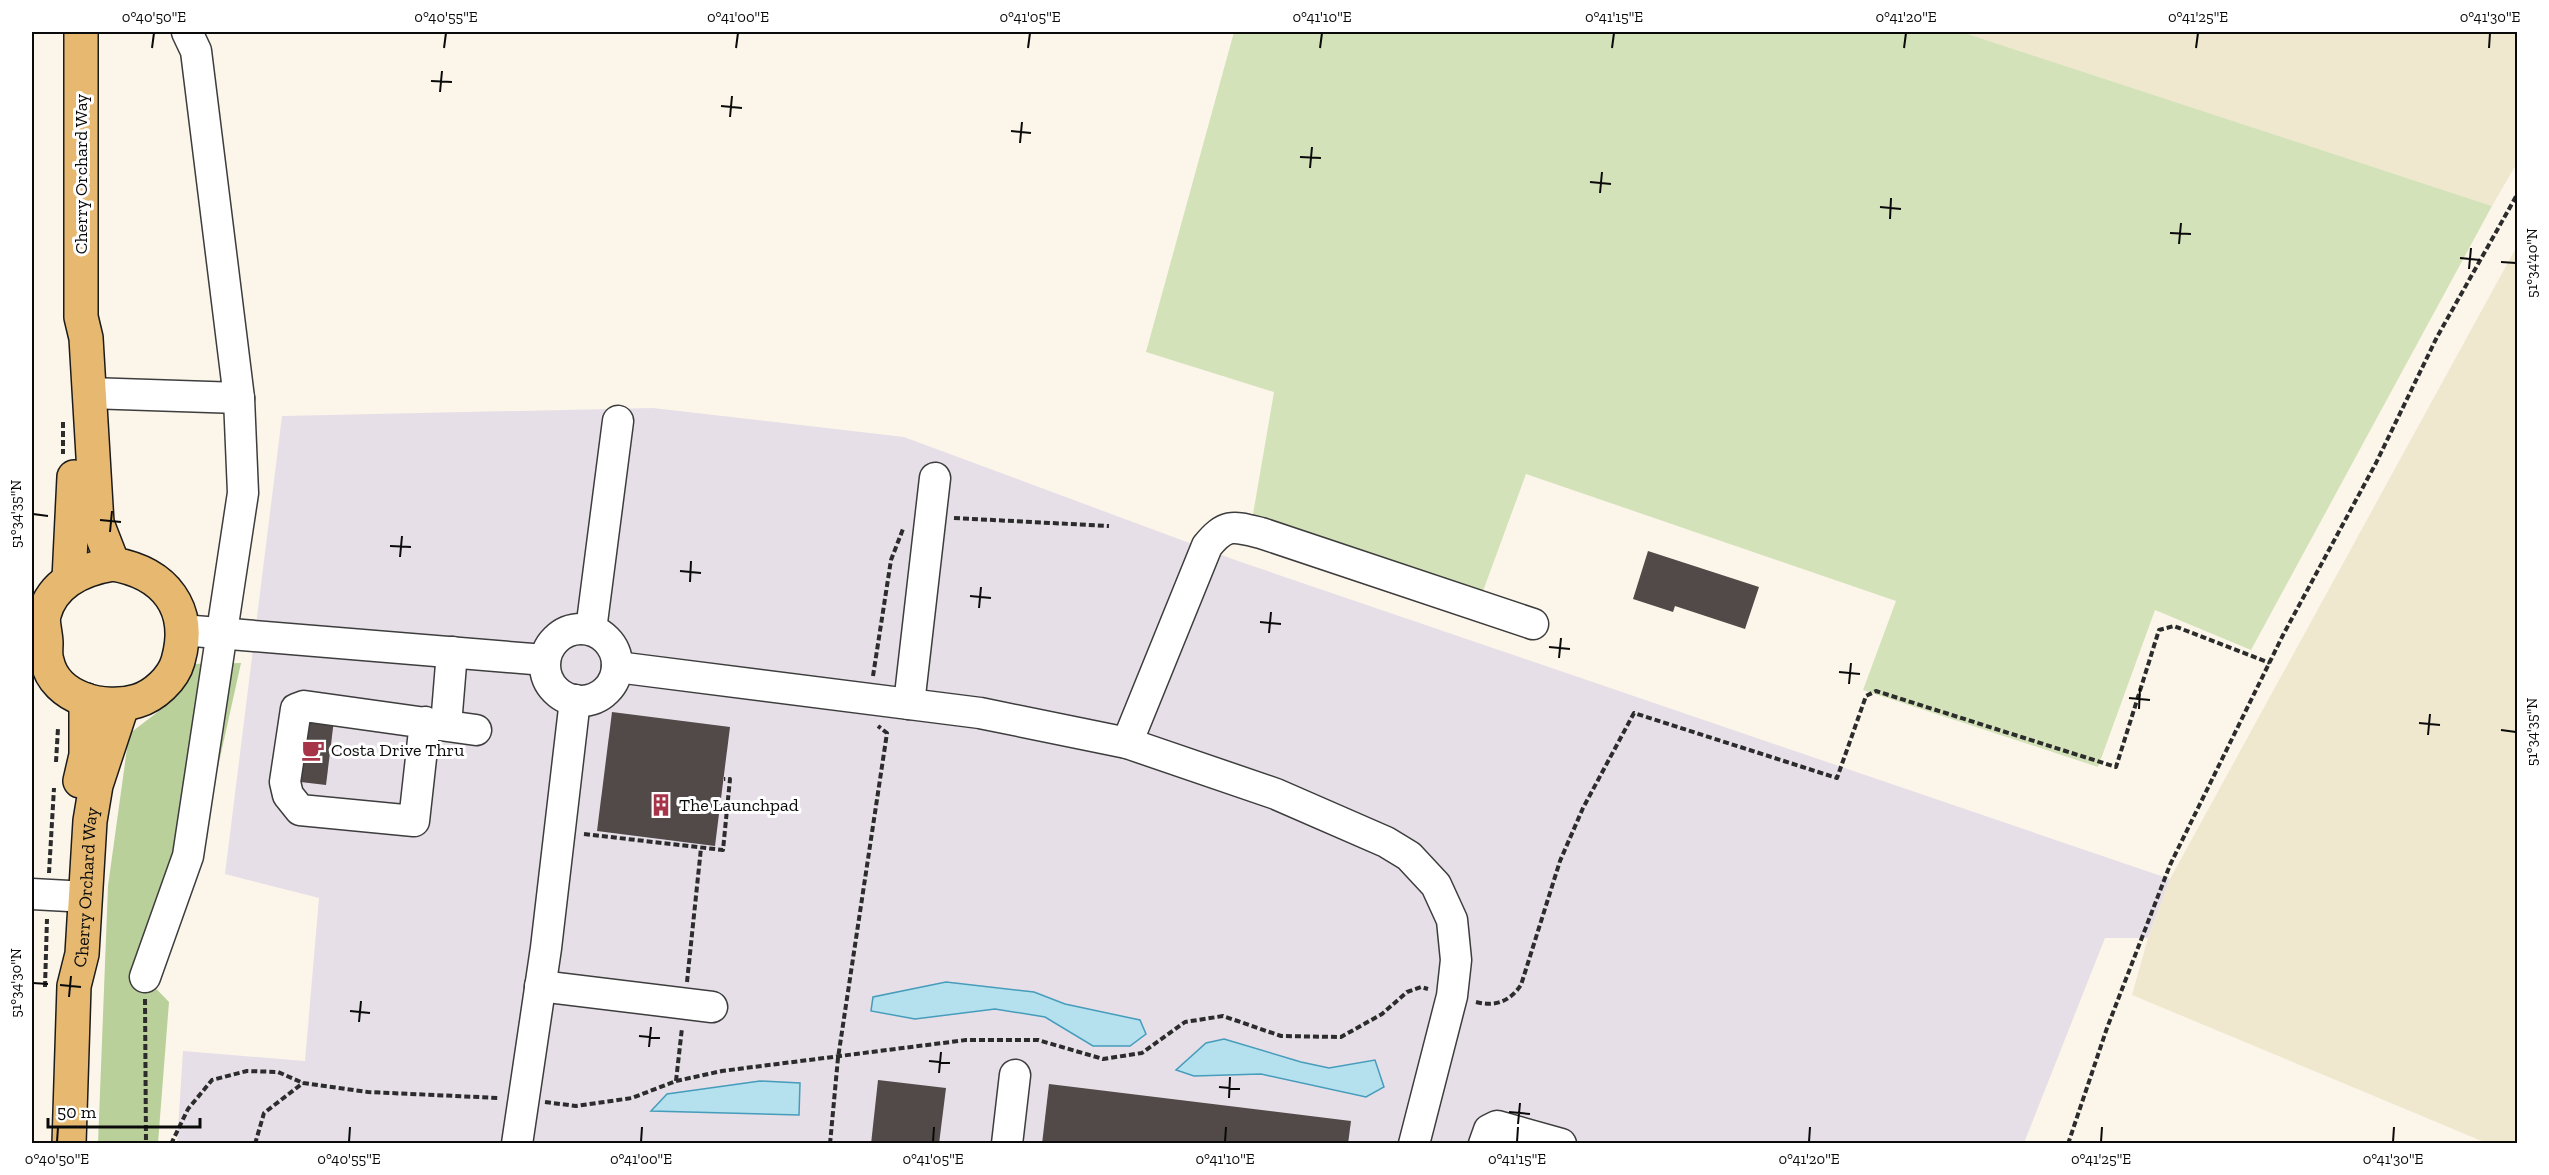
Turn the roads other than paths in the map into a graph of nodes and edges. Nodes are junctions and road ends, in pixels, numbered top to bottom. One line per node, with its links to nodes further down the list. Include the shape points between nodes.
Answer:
1 (81, 32): 3 (main road, Cherry Orchard Way)
2 (187, 32): 5 (street, via 196,51)
3 (81, 317): 4 (main road, Cherry Orchard Way); 9 (main road, Cherry Orchard Way, via 73,338 74,523)
4 (89, 393): 5 (street); 8 (main road, Cherry Orchard Way, via 97,523)
5 (239, 398): 13 (street, via 243,493)
6 (618, 421): 12 (street)
7 (935, 477): 20 (street)
8 (113, 564): 9 (main road, via 90,568); 11 (main road, via 136,568 157,579 172,597 182,619)
9 (69, 579): 14 (main road, via 44,616)
10 (1533, 624): 24 (street, via 1233,526 1220,531 1207,546)
11 (182, 630): 13 (street); 21 (main road, via 177,665 164,685 144,699)
12 (591, 630): 16 (street, via 566,632 549,648); 17 (street, via 610,644)
13 (223, 633): 15 (street); 27 (street, via 189,856)
14 (39, 643): 18 (main road, via 59,682)
15 (452, 652): 16 (street); 22 (street)
16 (545, 660): 19 (street, via 549,682 556,691)
17 (617, 667): 19 (street, via 615,678 600,696); 20 (street)
18 (87, 700): 21 (main road, via 98,705); 26 (main road, via 86,754 73,825)
19 (575, 700): 29 (street)
20 (909, 704): 24 (street, via 980,713)
21 (122, 706): 28 (main road, Cherry Orchard Way, via 96,785 90,821 82,954)
22 (436, 724): 22 (street, via 304,706 296,709 285,782 288,795 300,810 414,821); 23 (street)
23 (476, 730)
24 (1126, 743): 35 (street, via 1276,795 1386,842 1410,856 1436,885 1452,920 1456,960 1452,996)
25 (32, 894): 26 (street)
26 (69, 896): 28 (main road, via 68,954)
27 (145, 977)
28 (74, 986): 32 (main road, Cherry Orchard Way)
29 (540, 986): 30 (street); 33 (street)
30 (699, 1005)
31 (1016, 1075): 34 (street)
32 (69, 1143)
33 (517, 1143)
34 (1007, 1143)
35 (1414, 1143)
36 (1484, 1143): 37 (street, via 1488,1130 1497,1126)
37 (1561, 1143)

